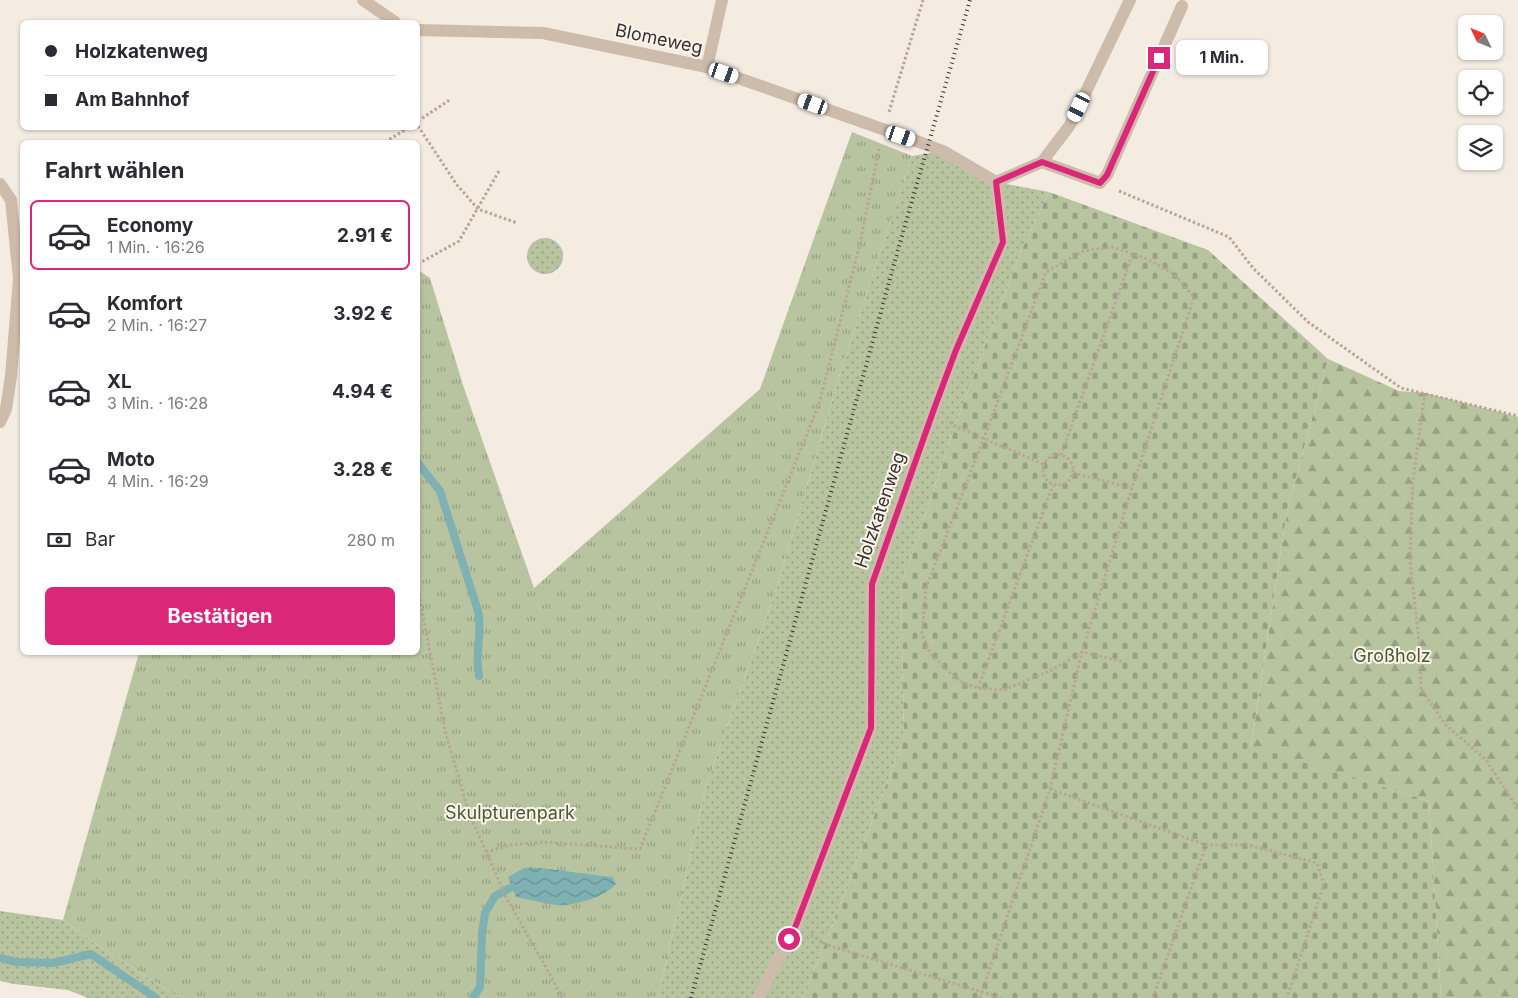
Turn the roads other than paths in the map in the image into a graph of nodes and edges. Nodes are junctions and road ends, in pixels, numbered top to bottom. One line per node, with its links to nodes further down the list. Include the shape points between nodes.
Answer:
1 (363, 0): 5 (street)
2 (722, 0): 7 (street)
3 (1130, 0): 8 (street, via 1070,125)
4 (1182, 6): 8 (street, via 1107,175 1100,183)
5 (392, 20)
6 (420, 30): 7 (street, Blomeweg, via 543,34)
7 (707, 67): 9 (street, Blomeweg, via 943,152)
8 (1042, 162): 9 (street)
9 (996, 182): 12 (street, Holzkatenweg, via 1003,242 956,350 872,584 871,728 796,925)
10 (0, 184): 11 (street, via 10,200 19,279 11,376 6,409)
11 (0, 422)
12 (758, 998)

